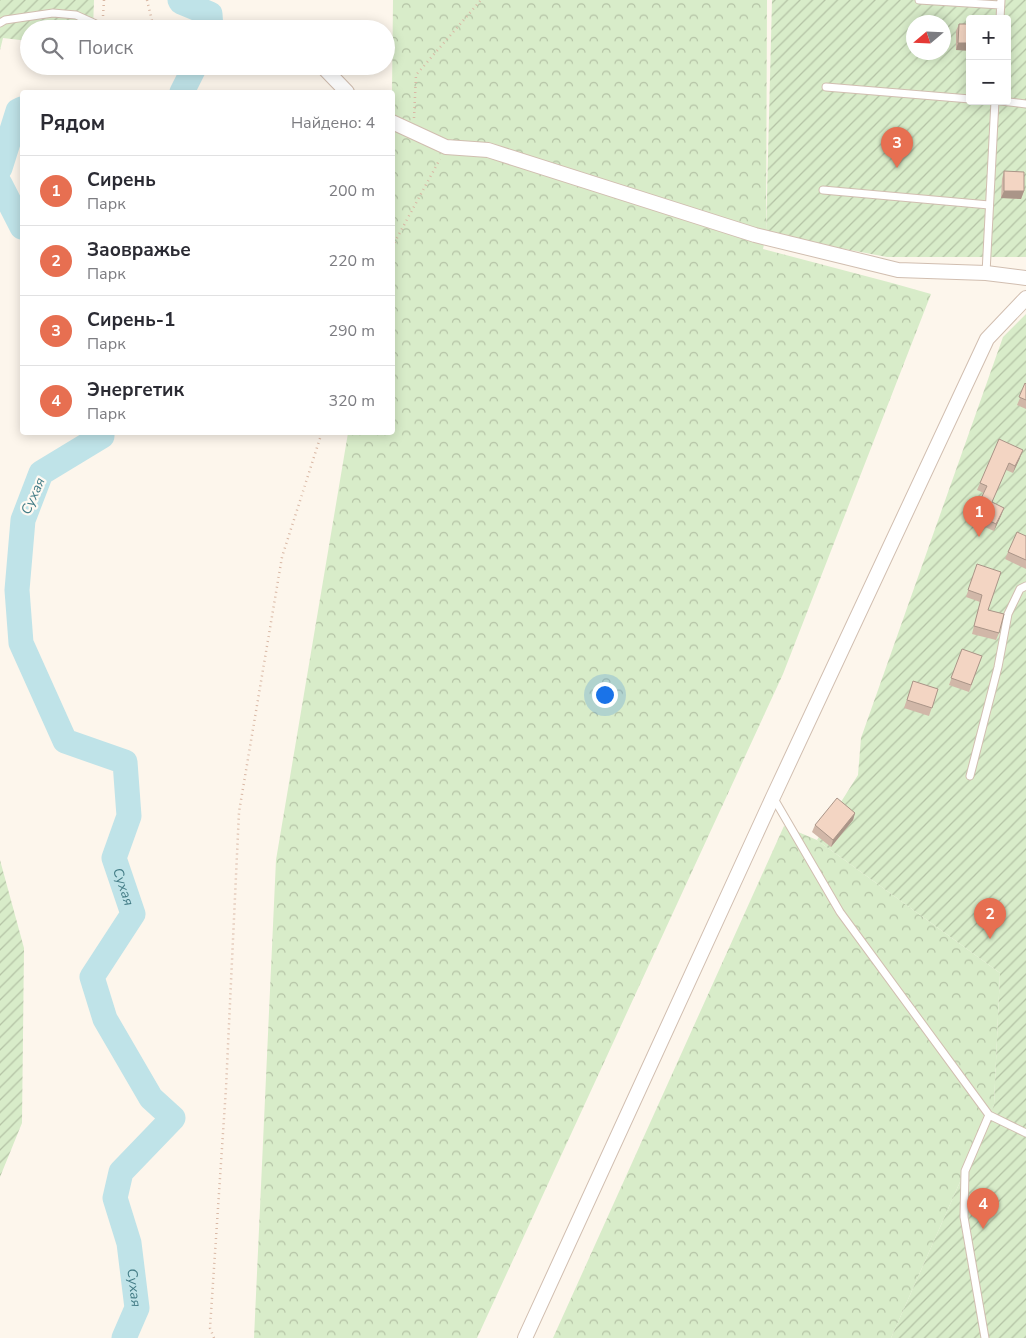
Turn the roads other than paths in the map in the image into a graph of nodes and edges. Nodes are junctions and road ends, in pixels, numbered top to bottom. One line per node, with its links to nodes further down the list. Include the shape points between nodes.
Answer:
1 (918, 0): 2 (lane)
2 (1000, 2): 3 (lane)
3 (1000, 15)
4 (2, 20): 5 (lane, via 53,13 76,15)
5 (87, 20)
6 (331, 75): 8 (street)
7 (826, 87): 9 (lane)
8 (346, 90)
9 (966, 98)
10 (1011, 102): 11 (lane)
11 (1026, 104)
12 (995, 105): 15 (lane)
13 (395, 123): 16 (street, via 446,147 488,150 755,235 898,270)
14 (823, 190): 15 (lane)
15 (989, 205): 16 (lane)
16 (986, 273): 17 (street)
17 (1026, 278)
18 (1026, 298): 21 (street, via 987,339)
19 (1026, 586): 20 (lane, via 1020,589 1008,614)
20 (970, 776)
21 (773, 797): 22 (lane, via 840,912); 24 (street)
22 (989, 1115): 23 (lane); 25 (lane, via 965,1171 964,1217)
23 (1026, 1133)
24 (525, 1338)
25 (985, 1338)

